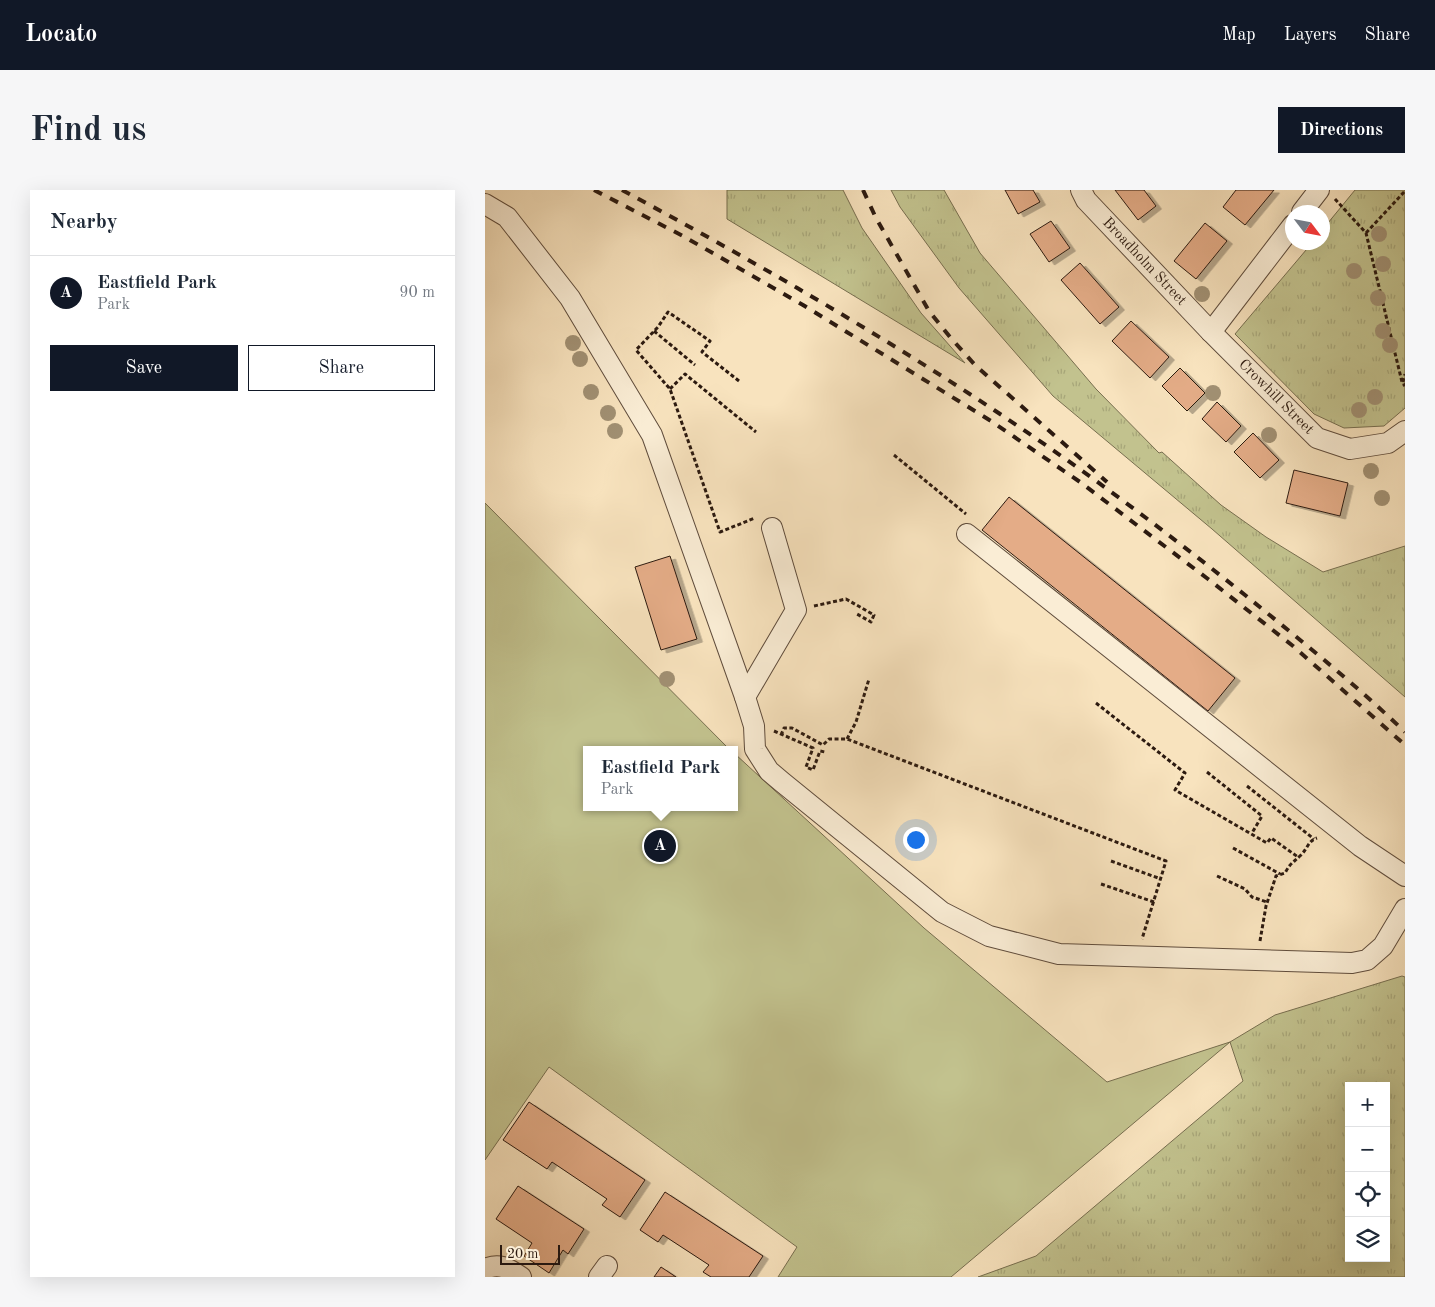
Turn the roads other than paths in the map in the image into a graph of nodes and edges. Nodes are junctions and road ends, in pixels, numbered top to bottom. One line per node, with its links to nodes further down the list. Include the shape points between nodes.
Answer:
1 (1081, 190): 6 (street, Broadholm Street, via 1086,200)
2 (1326, 194): 4 (street)
3 (485, 204): 10 (street, via 507,217 570,298 653,435)
4 (1311, 205)
5 (1285, 235): 6 (street)
6 (1211, 332): 7 (street, Crowhill Street, via 1317,438 1350,449 1388,443)
7 (1405, 431)
8 (772, 528): 10 (street, via 796,610)
9 (967, 534): 11 (street, via 1360,846)
10 (745, 696): 12 (street, via 754,726 755,749 769,770 941,912 989,936 1059,954 1353,963 1367,960 1383,946)
11 (1405, 876)
12 (1405, 909)
13 (485, 1269): 14 (street, via 504,1266)
14 (521, 1277)

